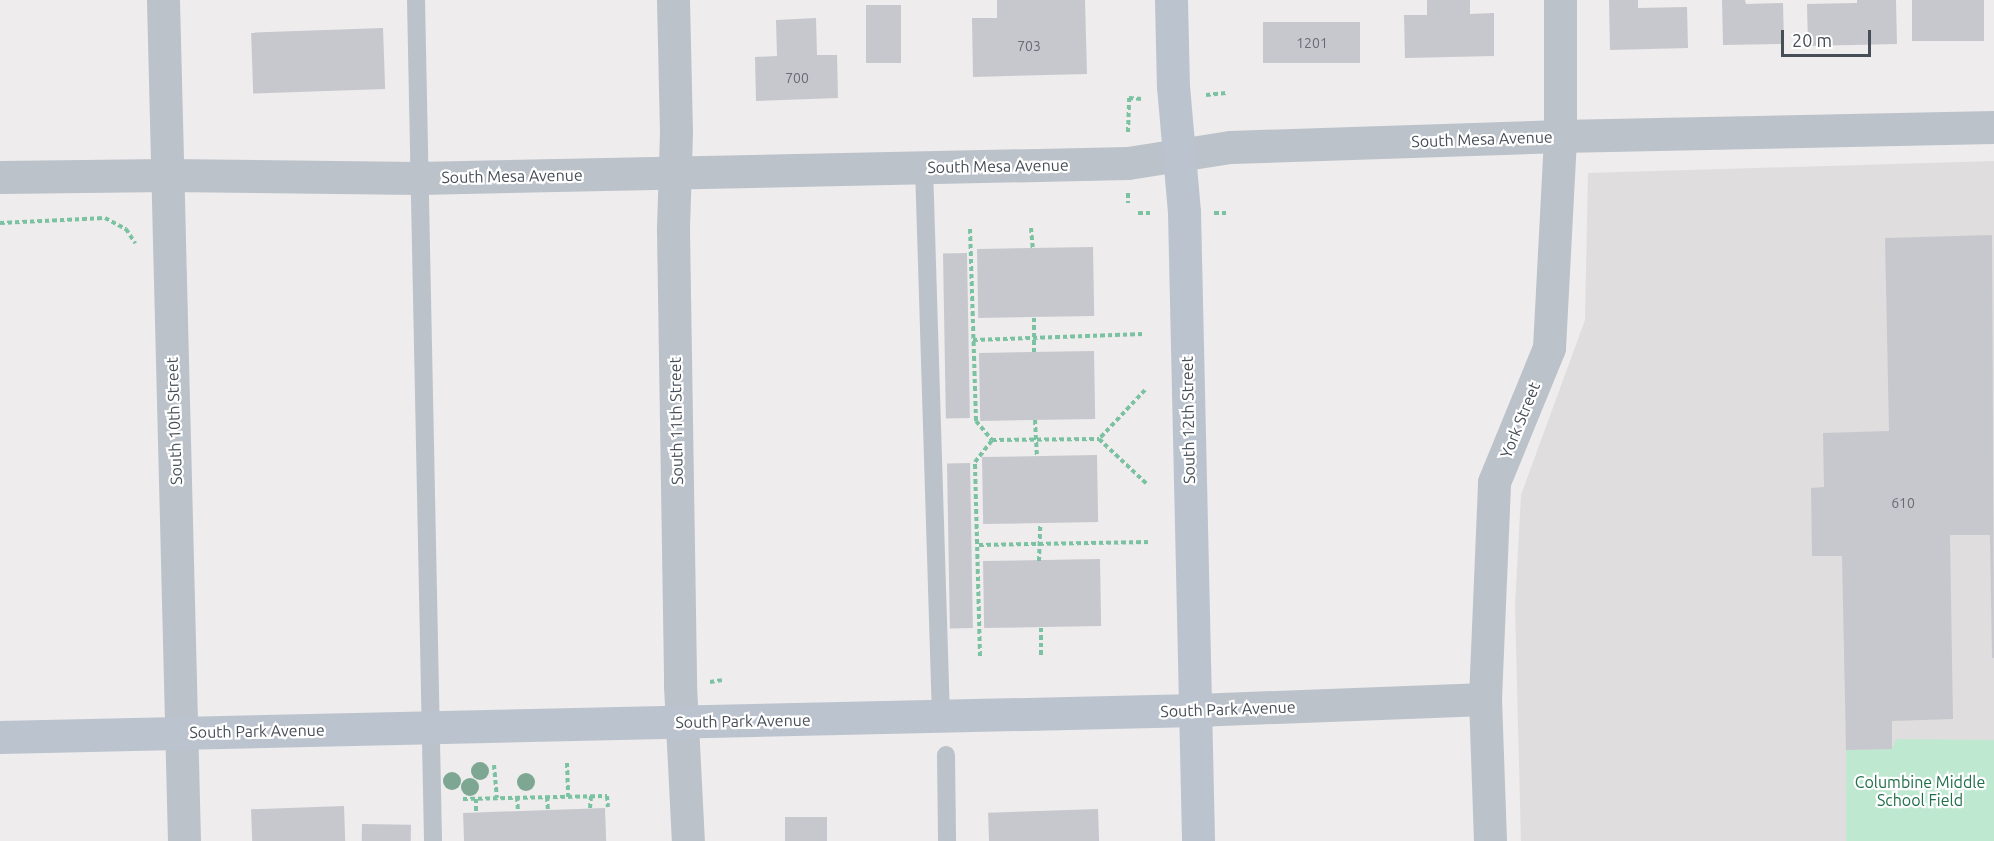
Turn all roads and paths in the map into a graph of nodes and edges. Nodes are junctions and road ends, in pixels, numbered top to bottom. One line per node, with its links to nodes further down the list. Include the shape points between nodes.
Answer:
1 (163, 0): 11 (street, South 10th Street)
2 (416, 0): 13 (lane)
3 (673, 0): 10 (street, South 11th Street)
4 (1172, 0): 8 (street, South 12th Street)
5 (1560, 0): 7 (street, York Street)
6 (1994, 128): 7 (street, South Mesa Avenue)
7 (1560, 136): 8 (street, South Mesa Avenue, via 1230,147); 39 (street, York Street, via 1550,348 1494,482)
8 (1178, 155): 9 (street, South Mesa Avenue, via 1128,163); 40 (street, South 12th Street, via 1184,212)
9 (924, 167): 10 (street, South Mesa Avenue); 41 (lane)
10 (676, 172): 13 (street, South Mesa Avenue); 42 (street, South 11th Street)
11 (167, 175): 12 (street, South Mesa Avenue); 13 (street, South Mesa Avenue); 44 (street, South 10th Street)
12 (0, 177)
13 (418, 178): 43 (lane)
14 (0, 223): 17 (path, via 105,218 126,229)
15 (1031, 228): 18 (path)
16 (970, 229): 22 (path)
17 (135, 243)
18 (1033, 249)
19 (1034, 317): 21 (path)
20 (1143, 334): 21 (path)
21 (1034, 338): 22 (path); 23 (path)
22 (974, 340): 28 (path, via 976,421)
23 (1034, 352)
24 (1145, 390): 27 (path)
25 (1035, 420): 26 (path)
26 (1036, 439): 27 (path); 28 (path); 29 (path)
27 (1099, 439): 30 (path)
28 (992, 440): 34 (path, via 975,462)
29 (1037, 457)
30 (1148, 485)
31 (1040, 524): 33 (path)
32 (1150, 542): 33 (path)
33 (1040, 544): 34 (path); 35 (path)
34 (979, 545): 38 (path)
35 (1040, 561)
36 (1041, 628): 37 (path)
37 (1041, 655)
38 (980, 656)
39 (1485, 699): 40 (street, South Park Avenue); 66 (street, York Street)
40 (1196, 710): 41 (street, South Park Avenue); 65 (street, South 12th Street)
41 (941, 717): 42 (street, South Park Avenue)
42 (682, 722): 43 (street, South Park Avenue); 63 (street, South 11th Street)
43 (432, 727): 44 (street, South Park Avenue); 62 (lane)
44 (182, 733): 45 (street, South Park Avenue); 61 (street, South 10th Street)
45 (0, 736)
46 (946, 755): 64 (lane)
47 (567, 764): 51 (path)
48 (495, 765): 53 (path)
49 (591, 796): 51 (path); 56 (path, via 607,796); 57 (path)
50 (517, 797): 53 (path); 54 (path); 59 (path)
51 (568, 797): 54 (path)
52 (463, 798): 55 (path)
53 (497, 798): 55 (path)
54 (547, 798): 58 (path)
55 (476, 799): 60 (path)
56 (608, 807)
57 (590, 808)
58 (548, 810)
59 (518, 811)
60 (476, 812)
61 (184, 841)
62 (433, 841)
63 (688, 841)
64 (947, 841)
65 (1198, 841)
66 (1490, 841)

